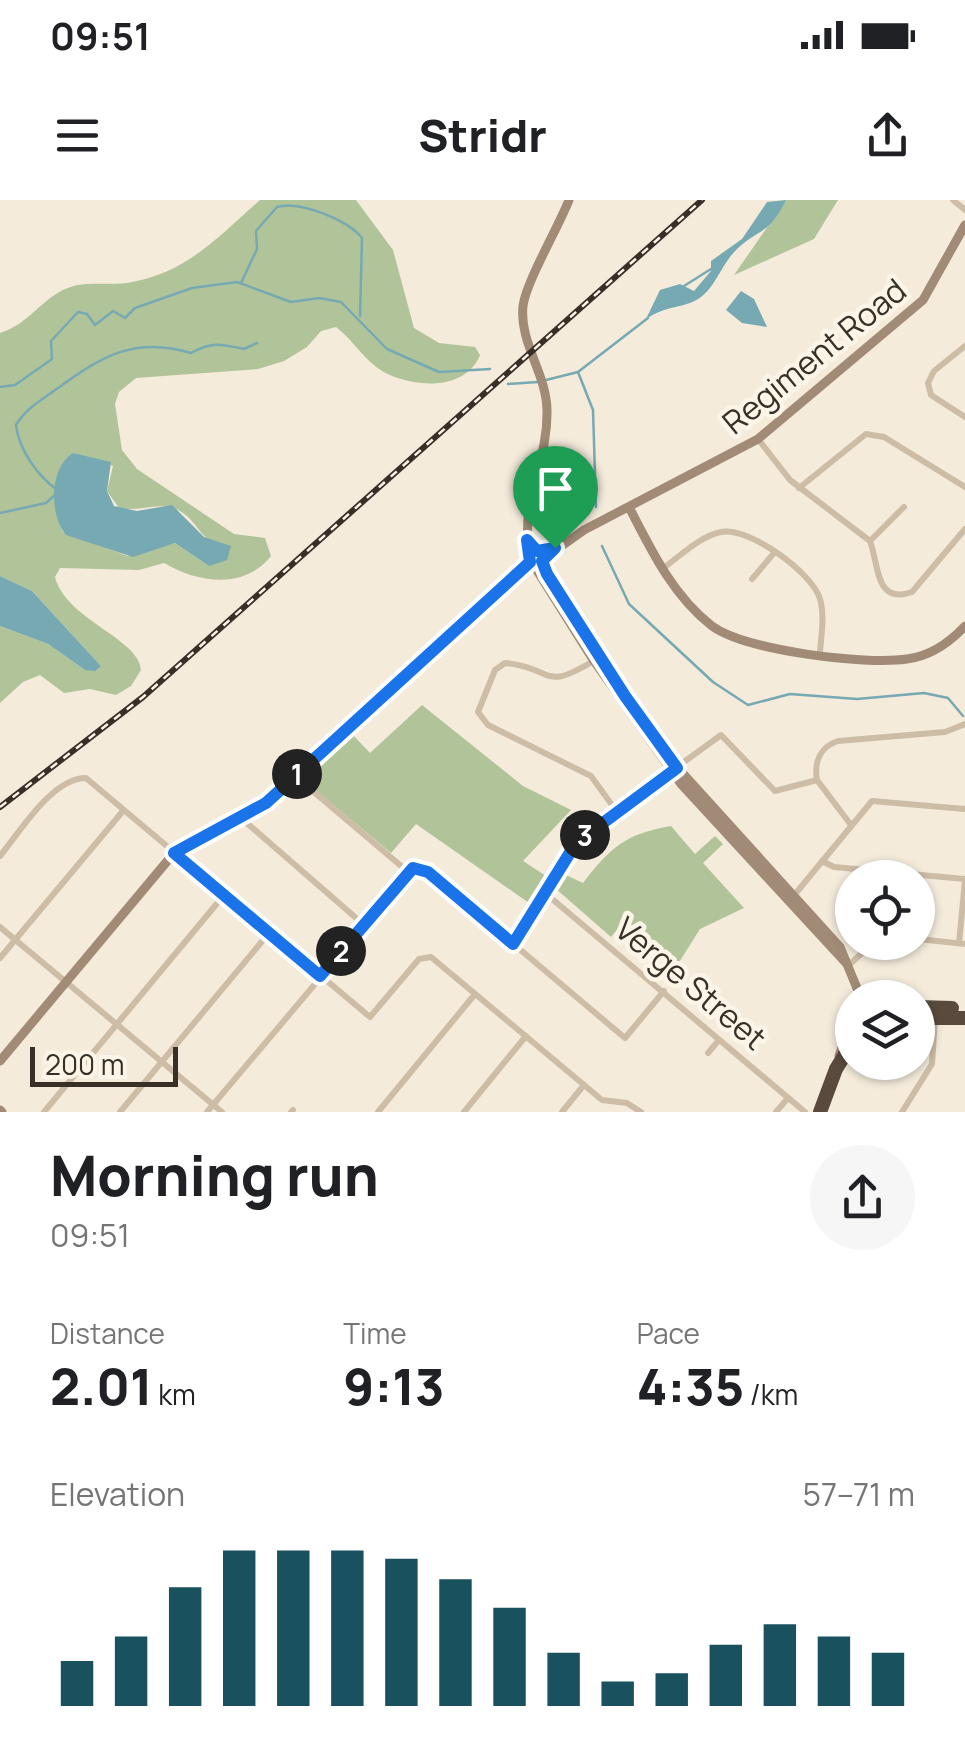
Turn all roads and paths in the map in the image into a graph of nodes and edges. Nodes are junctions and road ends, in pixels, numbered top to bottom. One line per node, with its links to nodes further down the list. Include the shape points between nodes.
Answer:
1 (569, 200): 15 (street, via 525,298 523,321 546,396 546,436 525,512)
2 (954, 200): 3 (street)
3 (965, 210)
4 (965, 225): 7 (street, Regiment Road, via 924,300)
5 (965, 346): 6 (street, via 928,383 932,395)
6 (965, 416)
7 (758, 439): 9 (street); 10 (street, Regiment Road)
8 (965, 487): 9 (street, via 884,437 866,434)
9 (800, 488): 13 (street)
10 (630, 507): 15 (street, Regiment Road); 16 (street)
11 (904, 508): 13 (street)
12 (965, 528): 13 (street, via 912,592 900,596 878,581)
13 (870, 541)
14 (774, 553): 16 (street, via 739,532 716,532); 17 (street); 19 (street, via 802,572 820,597)
15 (536, 558): 20 (street); 23 (street)
16 (662, 569): 19 (street, via 697,611 730,636)
17 (752, 579)
18 (965, 626): 19 (street, via 934,652 905,660)
19 (820, 653)
20 (597, 659): 22 (street); 27 (street, via 553,680 505,662 478,712 488,724 591,776)
21 (965, 724): 24 (street, via 946,732 834,742 818,758)
22 (674, 770): 24 (street, via 721,735 775,791); 27 (street); 37 (street)
23 (294, 776): 28 (street); 33 (street)
24 (817, 780): 29 (street)
25 (965, 809): 29 (street, via 874,801)
26 (123, 811): 30 (street); 31 (street, via 94,782 75,778); 41 (street)
27 (616, 812): 35 (street, via 576,843)
28 (240, 818): 30 (street); 38 (street)
29 (852, 825): 32 (street)
30 (174, 853): 36 (street); 50 (street)
31 (0, 856)
32 (822, 861): 34 (street); 37 (street)
33 (408, 871): 38 (street); 43 (street, via 418,868)
34 (965, 880): 44 (street)
35 (545, 893): 43 (street); 51 (street, Verge Street)
36 (224, 895): 40 (street); 57 (street)
37 (789, 900): 47 (street)
38 (364, 924): 48 (street)
39 (0, 927): 41 (street)
40 (269, 934): 48 (street); 62 (street)
41 (15, 940): 45 (street); 50 (street)
42 (935, 942): 44 (street)
43 (513, 944): 51 (street, via 625,1038)
44 (962, 944)
45 (0, 958)
46 (854, 960): 47 (street)
47 (848, 965): 49 (street)
48 (320, 976): 52 (street, via 370,1017 419,959 431,957); 67 (street)
49 (855, 980)
50 (66, 982): 57 (street); 61 (street)
51 (664, 992): 59 (street, Verge Street)
52 (475, 994): 58 (street); 72 (street)
53 (935, 1008): 54 (highway)
54 (965, 1009)
55 (936, 1016): 56 (highway); 79 (street, via 932,1064)
56 (965, 1018)
57 (117, 1024): 62 (street); 68 (street)
58 (526, 1036): 65 (street); 73 (street)
59 (719, 1040): 60 (street); 66 (street, Verge Street)
60 (708, 1053)
61 (0, 1062)
62 (162, 1062): 67 (street); 69 (street)
63 (835, 1072): 78 (highway)
64 (840, 1080): 78 (highway)
65 (584, 1085): 74 (street); 75 (street, via 608,1102)
66 (788, 1098): 76 (street); 77 (street, Verge Street)
67 (213, 1105): 70 (street); 71 (street)
68 (44, 1112)
69 (120, 1112)
70 (207, 1112)
71 (222, 1112)
72 (378, 1112)
73 (464, 1112)
74 (562, 1112)
75 (641, 1112)
76 (776, 1112)
77 (805, 1112)
78 (823, 1112)
79 (902, 1112)

